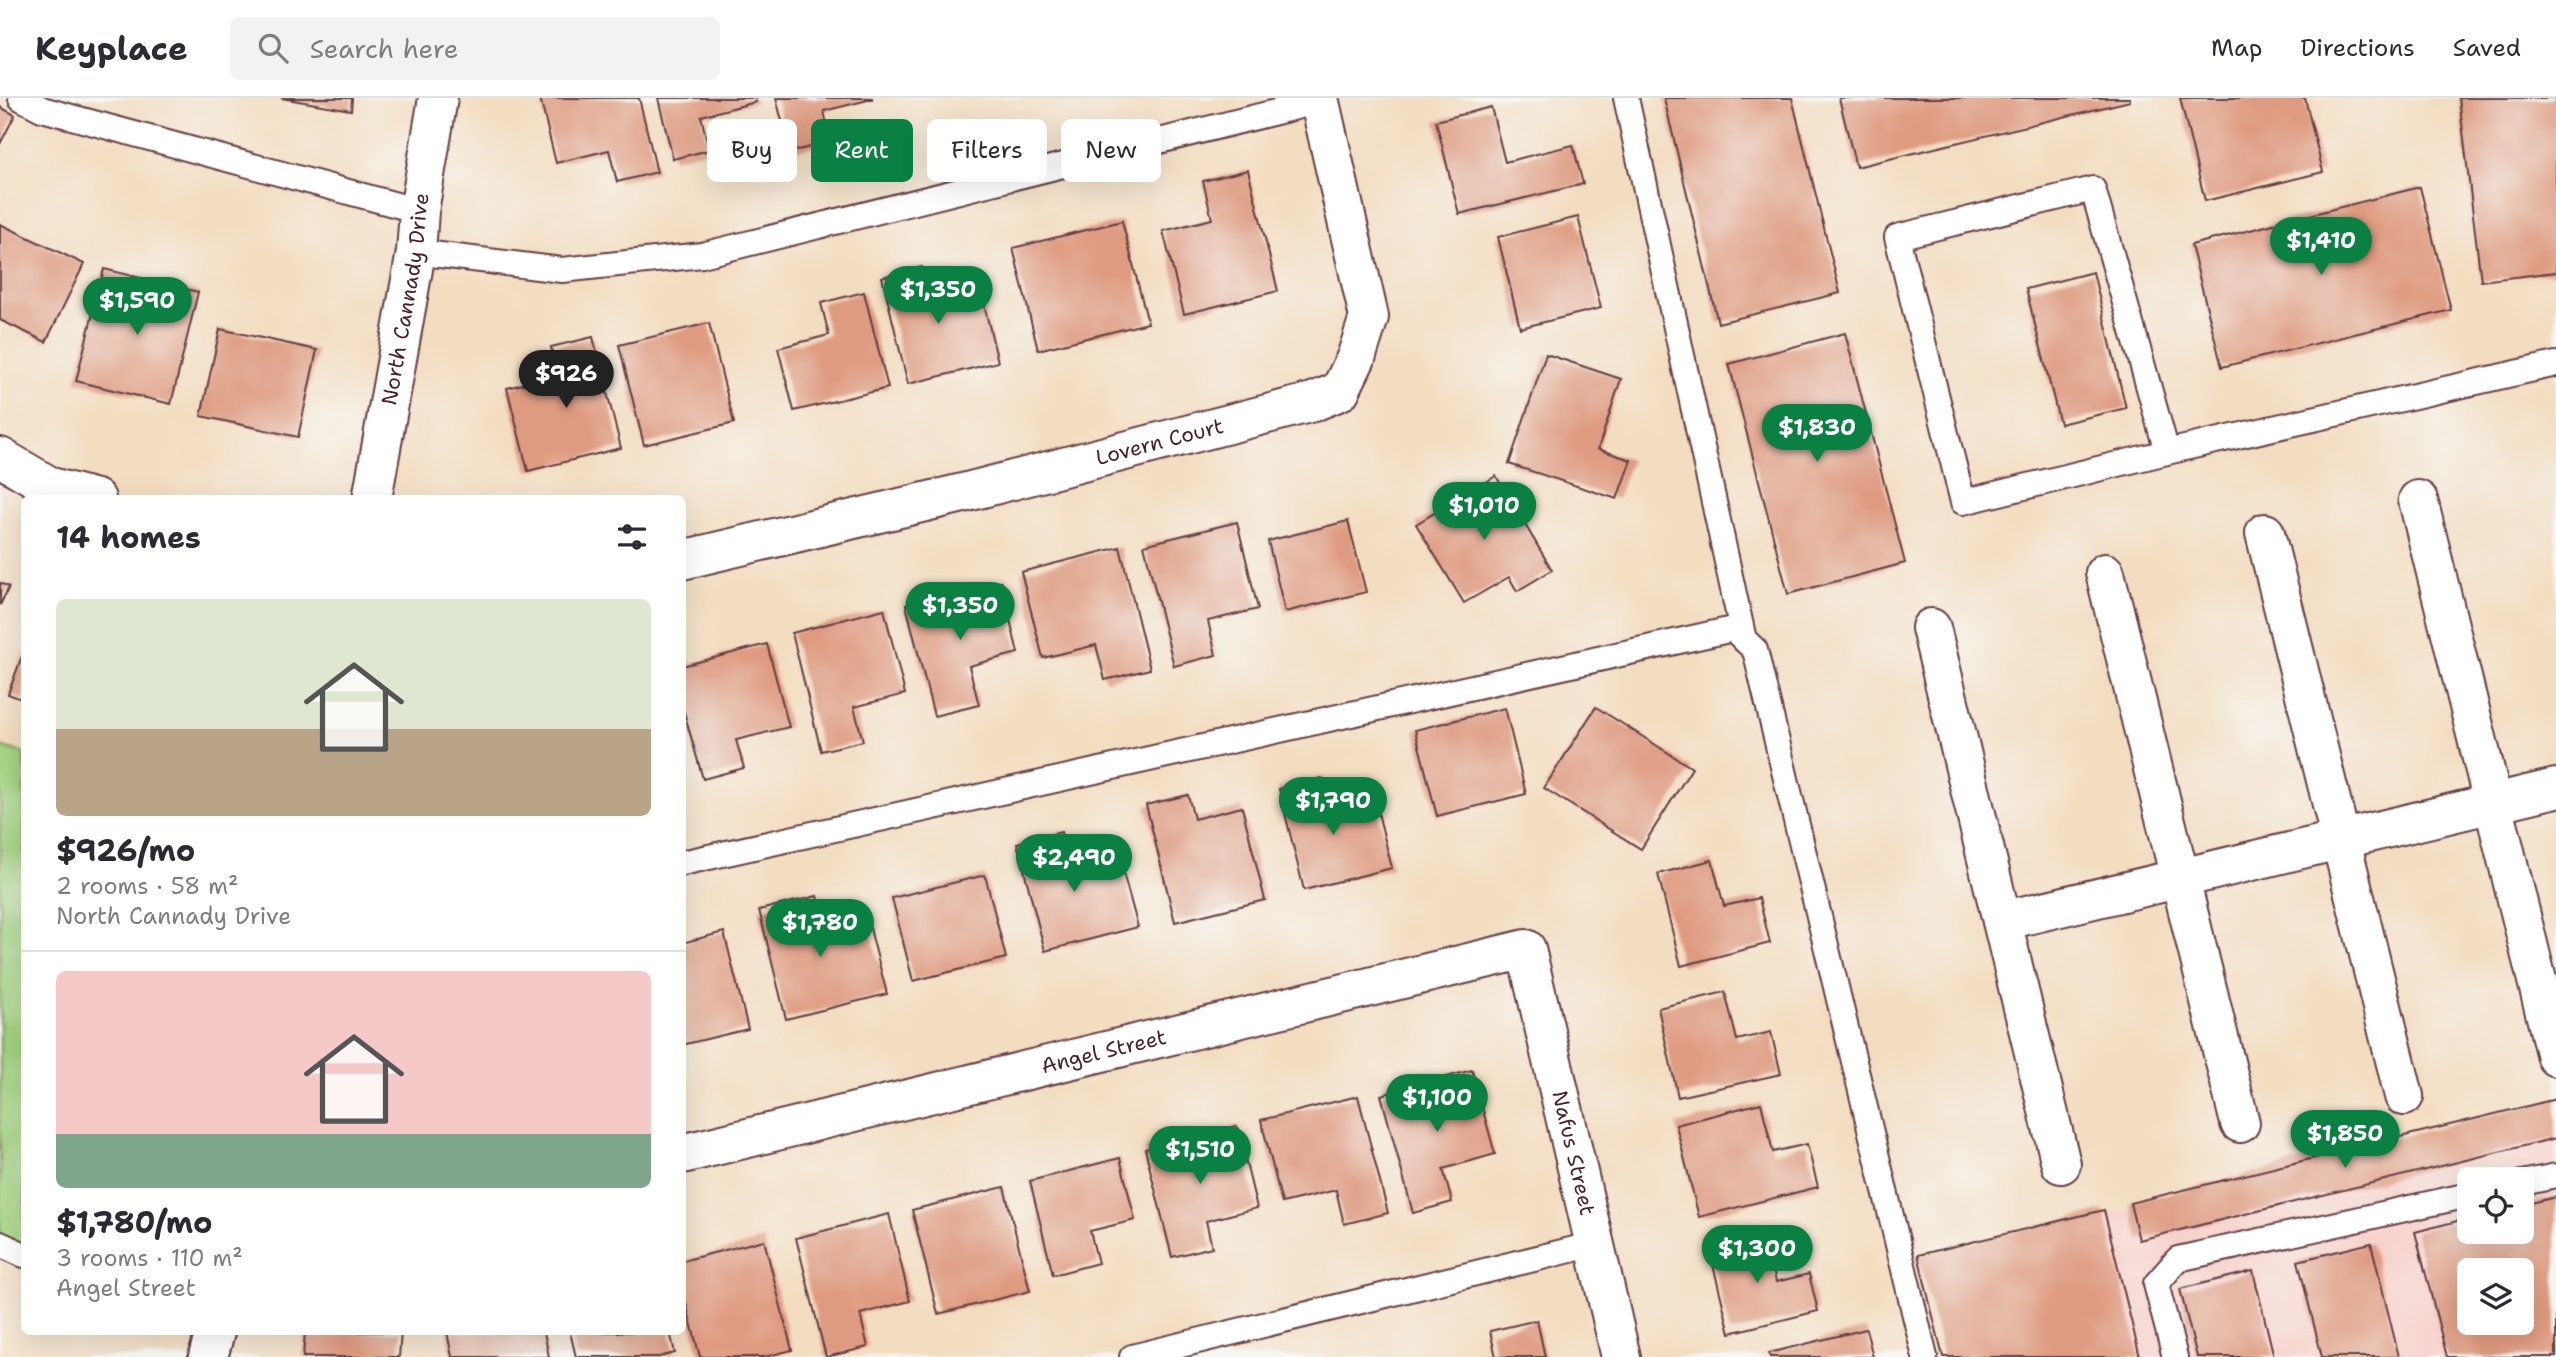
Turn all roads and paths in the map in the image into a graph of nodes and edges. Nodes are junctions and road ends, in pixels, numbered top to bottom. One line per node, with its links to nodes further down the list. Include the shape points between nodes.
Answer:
1 (21, 98): 5 (lane, via 42,108)
2 (438, 98): 5 (street, North Cannady Drive)
3 (1626, 98): 17 (lane)
4 (1319, 99): 6 (lane, via 702,255 562,270); 14 (street, Lovern Court, via 1369,317 1340,391 1313,402 967,492)
5 (419, 211): 6 (street, North Cannady Drive)
6 (416, 252): 11 (street, North Cannady Drive)
7 (2556, 364): 8 (lane)
8 (2167, 452): 8 (lane, via 1963,502 1897,237 2093,189)
9 (0, 457): 10 (street, via 51,487)
10 (81, 495)
11 (373, 495)
12 (2418, 500): 19 (street)
13 (2266, 533): 20 (street)
14 (686, 559)
15 (2105, 573): 22 (street)
16 (1931, 628): 23 (street)
17 (1744, 639): 21 (lane, via 1733,629); 38 (lane, via 1755,650)
18 (2556, 788): 19 (street)
19 (2494, 803): 20 (street); 25 (street)
20 (2339, 840): 22 (street); 26 (street)
21 (686, 862)
22 (2181, 878): 23 (street); 27 (street)
23 (2002, 921): 29 (street)
24 (1526, 949): 28 (street, Angel Street); 34 (street, Nafus Street)
25 (2556, 1057)
26 (2404, 1096)
27 (2241, 1123)
28 (686, 1153)
29 (2061, 1164)
30 (2556, 1176): 31 (lane)
31 (2534, 1181)
32 (2457, 1198): 39 (lane, via 2178,1259 2156,1284)
33 (0, 1244): 35 (lane)
34 (1595, 1244): 36 (lane); 37 (street, Nafus Street)
35 (21, 1254)
36 (1132, 1357)
37 (1621, 1357)
38 (1925, 1357)
39 (2175, 1357)

